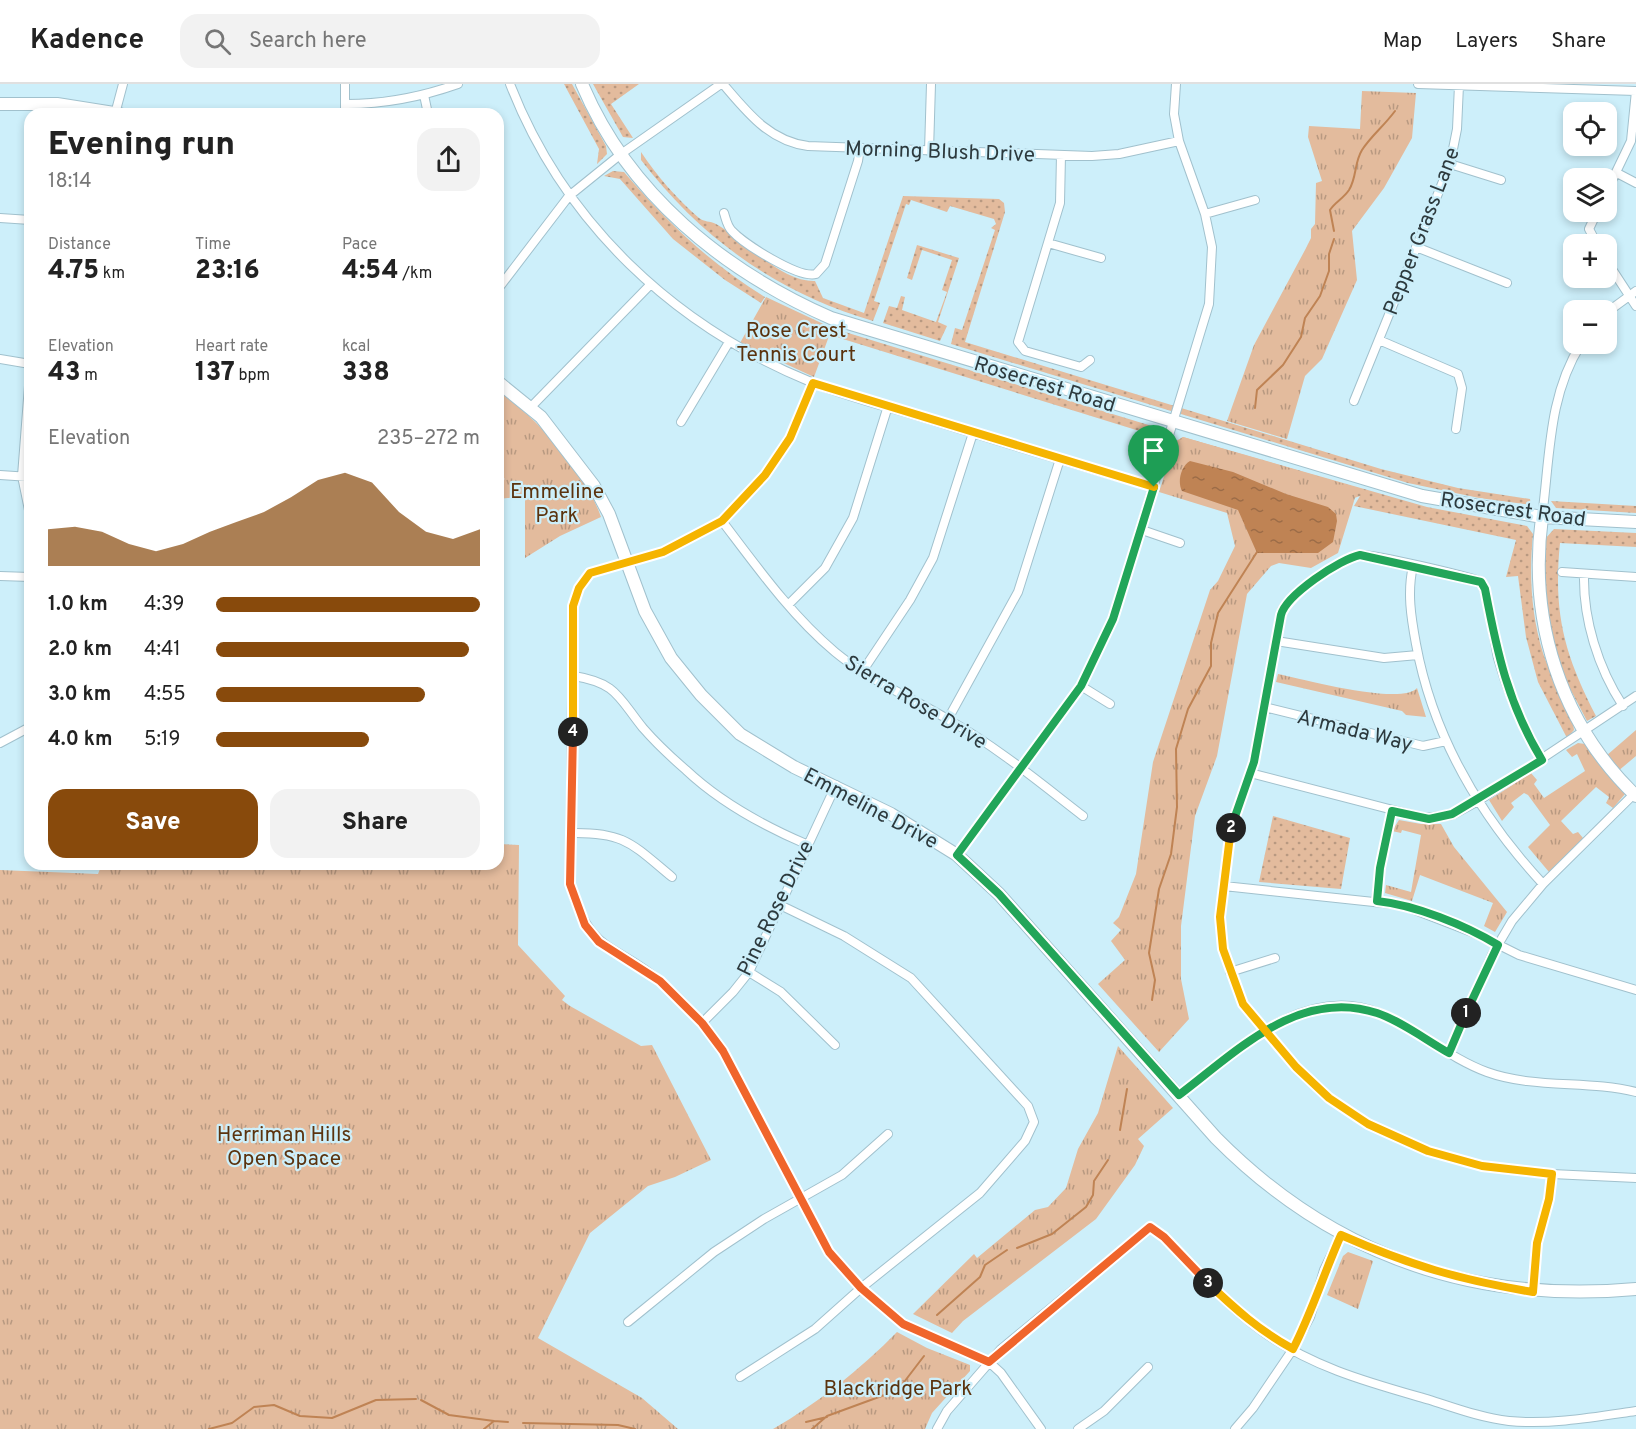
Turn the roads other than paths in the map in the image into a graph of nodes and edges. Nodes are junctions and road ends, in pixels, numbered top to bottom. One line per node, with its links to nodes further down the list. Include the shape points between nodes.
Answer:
1 (123, 84): 16 (street)
2 (345, 84): 14 (street)
3 (458, 84): 12 (street)
4 (510, 84): 28 (street, via 536,142)
5 (582, 84): 22 (street, Rosecrest Road)
6 (722, 84): 20 (street, Morning Blush Drive, via 759,124 785,141 816,147); 22 (street)
7 (930, 84): 21 (street)
8 (1176, 84): 19 (street, via 1174,114)
9 (1418, 84): 10 (street)
10 (1459, 85): 11 (street); 24 (street, Pepper Grass Lane)
11 (1636, 91): 25 (street, via 1632,134)
12 (424, 95): 14 (street, via 373,104); 18 (street)
13 (0, 104): 15 (street)
14 (347, 104): 17 (street)
15 (81, 108)
16 (118, 108)
17 (346, 108)
18 (427, 108)
19 (1179, 141): 23 (street, Morning Blush Drive, via 1113,155); 31 (street)
20 (860, 148): 21 (street, Morning Blush Drive); 30 (street, via 825,264 813,275 800,273 734,232)
21 (928, 151): 23 (street, Morning Blush Drive)
22 (621, 154): 28 (street); 56 (street, Rosecrest Road, via 688,230 724,259 794,301 872,331)
23 (1061, 155): 34 (street, via 1060,203)
24 (1450, 164): 26 (street); 35 (street, Pepper Grass Lane)
25 (1617, 173): 27 (street)
26 (1501, 180)
27 (1636, 183)
28 (569, 196): 38 (street); 40 (street, via 616,253)
29 (1255, 200): 31 (street)
30 (724, 213)
31 (1205, 214): 56 (street, via 1212,247 1209,304)
32 (0, 218): 33 (street)
33 (24, 220)
34 (1048, 243): 36 (street); 48 (street, via 1018,342 1025,351 1081,367)
35 (1416, 247): 39 (street); 44 (street, Pepper Grass Lane)
36 (1101, 258)
37 (1617, 273): 41 (street)
38 (504, 281)
39 (1507, 284)
40 (649, 285): 45 (street); 54 (street)
41 (1633, 293): 42 (street); 43 (street)
42 (1617, 305)
43 (1636, 306)
44 (1379, 340): 52 (street, Pepper Grass Lane); 57 (street, via 1457,373 1462,386)
45 (729, 342): 50 (street); 55 (street)
46 (1576, 354): 63 (street, via 1562,379 1555,404)
47 (0, 359): 49 (street)
48 (1090, 360)
49 (24, 363)
50 (813, 383): 53 (street); 64 (street, via 790,438 765,475)
51 (504, 387): 54 (street, Emmeline Drive)
52 (1354, 402)
53 (888, 406): 58 (street); 75 (street, via 853,518 825,568)
54 (530, 408): 68 (street, Emmeline Drive, via 571,453 594,486 609,514)
55 (681, 422)
56 (1174, 423): 62 (street); 63 (street, Rosecrest Road, via 1422,496)
57 (1456, 429)
58 (973, 433): 59 (street); 78 (street, via 933,558)
59 (1060, 459): 62 (street); 85 (street, via 1018,592)
60 (0, 475): 61 (street)
61 (24, 476)
62 (1154, 487): 66 (street)
63 (1542, 517): 65 (street, Rosecrest Road); 87 (street, via 1537,571 1541,616 1560,680)
64 (722, 521): 68 (street, via 663,552); 75 (street, Sierra Rose Drive)
65 (1636, 522)
66 (1142, 530): 67 (street); 80 (street, via 1113,619)
67 (1180, 543)
68 (625, 562): 79 (street, via 590,573 579,588 573,606); 93 (street, Emmeline Drive, via 645,611 671,658 701,695 740,734 794,767)
69 (1413, 566): 76 (street, via 1367,555 1346,560 1288,600); 77 (street, via 1410,600); 90 (street, via 1474,578 1483,584 1504,679)
70 (1562, 573): 71 (street)
71 (1584, 574): 74 (street); 83 (street, via 1593,639)
72 (0, 576): 73 (street)
73 (24, 577)
74 (1636, 577)
75 (788, 605): 78 (street, Sierra Rose Drive, via 814,633)
76 (1276, 641): 77 (street, via 1384,658); 84 (street)
77 (1418, 655): 88 (street)
78 (862, 672): 85 (street, Sierra Rose Drive)
79 (574, 676): 98 (street); 99 (street, via 598,680 617,692 644,729 687,772 770,829)
80 (1081, 686): 82 (street); 91 (street)
81 (1636, 696): 83 (street)
82 (1110, 704)
83 (1623, 706): 87 (street)
84 (1264, 707): 88 (street, Armada Way, via 1423,746); 92 (street)
85 (948, 719): 91 (street, Sierra Rose Drive)
86 (24, 730): 89 (street)
87 (1585, 731): 90 (street); 94 (street)
88 (1446, 741): 95 (street)
89 (0, 743)
90 (1542, 760): 95 (street)
91 (1022, 767): 97 (street, Sierra Rose Drive); 100 (street)
92 (1250, 773): 96 (street); 103 (street, via 1231,828)
93 (836, 785): 99 (street, Pine Rose Drive); 100 (street, Emmeline Drive)
94 (1635, 794): 102 (street)
95 (1478, 801): 96 (street, via 1435,818); 102 (street, via 1508,845)
96 (1392, 811): 104 (street)
97 (1083, 816)
98 (571, 833): 101 (street, via 598,832 628,841); 111 (street, via 570,884 585,925 599,942 660,981)
99 (806, 844): 105 (street, Pine Rose Drive)
100 (957, 855): 116 (street, Emmeline Drive, via 999,894)
101 (672, 877)
102 (1543, 884): 106 (street)
103 (1224, 886): 104 (street); 109 (street, via 1220,933)
104 (1377, 901): 106 (street, via 1402,905)
105 (780, 905): 108 (street, Pine Rose Drive); 122 (street, via 844,936 911,978 1028,1106 1034,1122 1025,1141 980,1193)
106 (1498, 945): 110 (street, via 1519,956); 114 (street)
107 (1275, 958): 109 (street)
108 (748, 972): 111 (street, Pine Rose Drive); 113 (street, via 781,992)
109 (1230, 972): 112 (street, via 1240,999)
110 (1636, 990)
111 (702, 1023): 120 (street, via 723,1051)
112 (1264, 1031): 114 (street, via 1290,1016 1316,1008 1349,1006 1378,1013); 116 (street); 118 (street, via 1329,1098 1368,1124 1438,1154 1482,1166)
113 (835, 1045)
114 (1449, 1053): 115 (street, via 1488,1072)
115 (1636, 1092)
116 (1179, 1095): 121 (street, Emmeline Drive, via 1245,1167)
117 (888, 1134): 120 (street, via 842,1175)
118 (1552, 1174): 119 (street); 124 (street, via 1537,1243)
119 (1636, 1178)
120 (800, 1199): 122 (street, via 829,1252); 125 (street, via 714,1252)
121 (1341, 1235): 124 (street, Emmeline Drive, via 1408,1264 1475,1283); 126 (street, via 1324,1270 1310,1317)
122 (861, 1288): 127 (street, via 903,1324); 129 (street, via 815,1329)
123 (1636, 1289): 124 (street, Emmeline Drive)
124 (1533, 1292)
125 (628, 1322)
126 (1293, 1349): 127 (street, via 1235,1310 1150,1227); 132 (street, via 1340,1374); 136 (street)
127 (989, 1362): 133 (street, via 947,1411); 134 (street)
128 (1148, 1366): 135 (street, via 1104,1411)
129 (740, 1377)
130 (1636, 1412): 131 (street)
131 (1591, 1418): 132 (street); 137 (street)
132 (1508, 1425)
133 (937, 1429)
134 (1041, 1429)
135 (1078, 1429)
136 (1235, 1429)
137 (1592, 1429)

